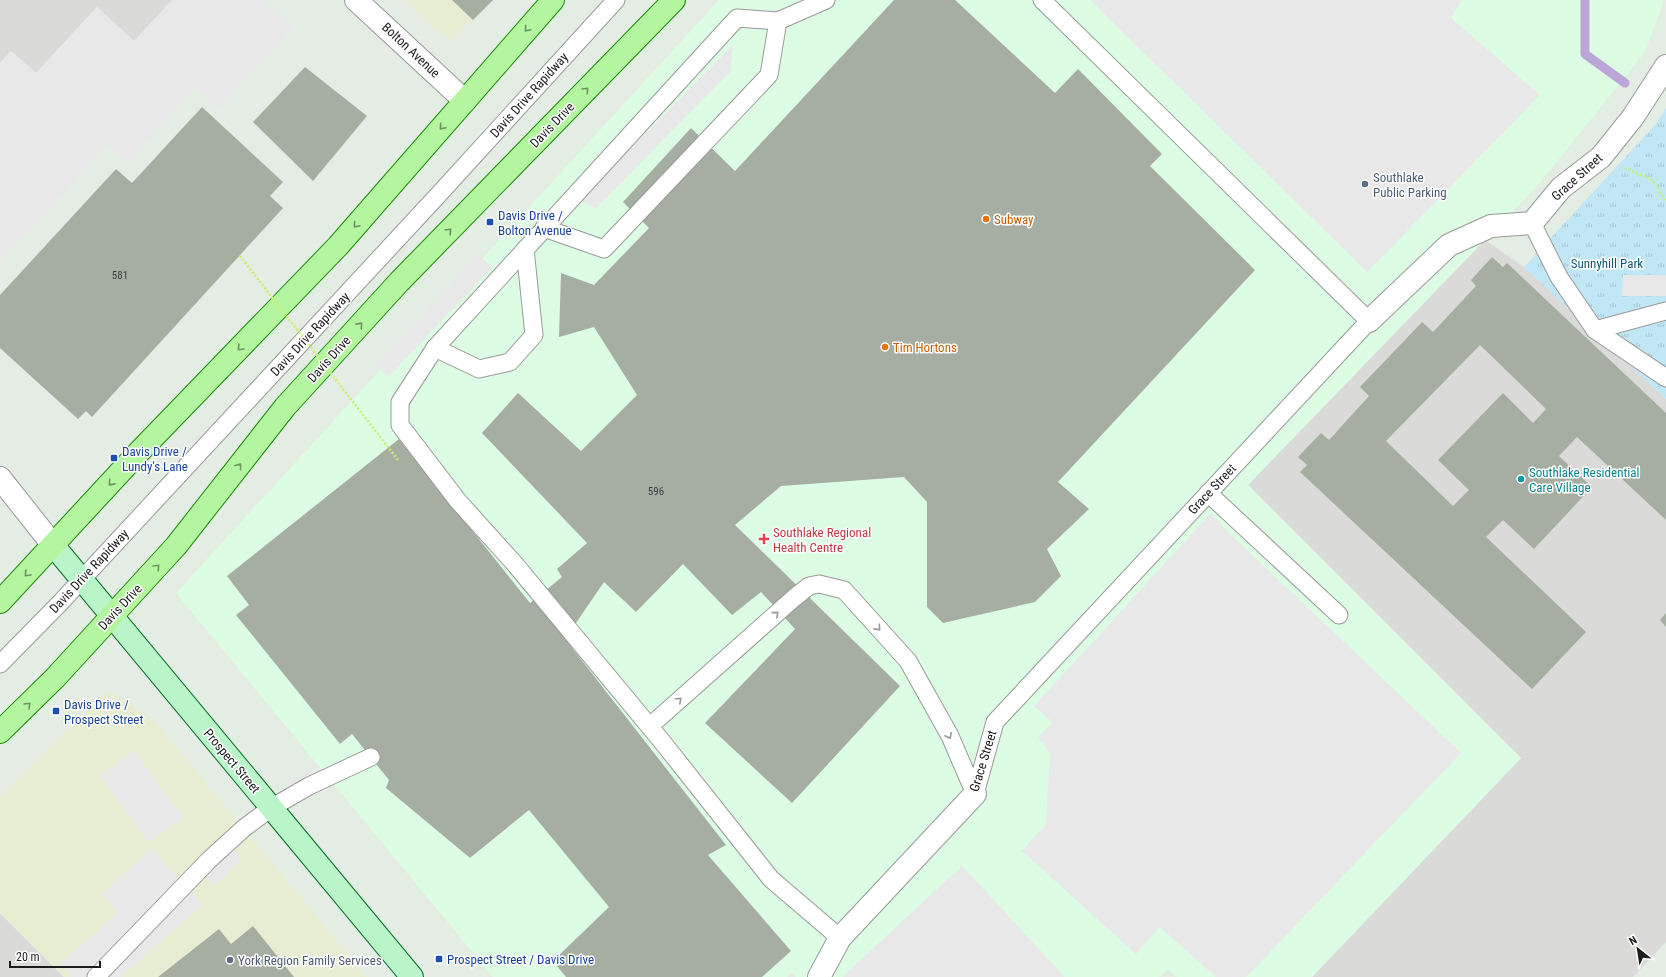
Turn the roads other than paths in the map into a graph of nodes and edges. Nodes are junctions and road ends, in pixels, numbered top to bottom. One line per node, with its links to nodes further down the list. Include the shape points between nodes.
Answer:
1 (356, 0): 9 (street, Bolton Avenue)
2 (552, 0): 9 (main road, one-way to 9)
3 (616, 0): 21 (lane, Davis Drive Rapidway)
4 (674, 0): 24 (main road, Davis Drive, one-way to 4, via 176,546 285,407 394,287)
5 (826, 0): 7 (lane)
6 (1042, 0): 14 (lane)
7 (778, 21): 11 (lane, via 737,18); 11 (lane, via 769,75 604,249)
8 (1666, 66): 10 (street, Grace Street, via 1633,117 1601,157 1561,188)
9 (465, 101): 20 (main road, one-way to 20, via 338,246)
10 (1532, 223): 14 (street, Grace Street, via 1491,226 1449,246); 15 (lane, via 1559,277)
11 (544, 228): 12 (lane)
12 (525, 249): 16 (lane); 16 (lane, via 534,335 510,362 479,369)
13 (1666, 311): 15 (lane)
14 (1369, 321): 19 (lane, Grace Street)
15 (1595, 330): 17 (lane)
16 (435, 348): 26 (lane, via 400,402 400,425 458,501 514,562)
17 (1666, 378)
18 (0, 478): 20 (street)
19 (1208, 493): 23 (lane); 29 (lane, Grace Street, via 995,722)
20 (53, 545): 21 (main road, Prospect Street); 22 (main road, one-way to 22)
21 (81, 580): 24 (main road, Prospect Street); 25 (lane, Davis Drive Rapidway)
22 (0, 602)
23 (1339, 615)
24 (111, 616): 27 (main road, Davis Drive, one-way to 24, via 55,678); 30 (main road, Prospect Street)
25 (0, 664)
26 (650, 726): 29 (lane, one-way to 29, via 808,586 819,584 844,590 908,661 950,736); 31 (lane, via 771,879)
27 (0, 732)
28 (371, 757): 30 (lane, via 309,786)
29 (975, 794): 31 (street, Grace Street)
30 (271, 808): 32 (lane, via 244,828 209,860); 33 (main road, Prospect Street)
31 (840, 938): 34 (street, Grace Street)
32 (96, 977)
33 (412, 977)
34 (818, 977)

